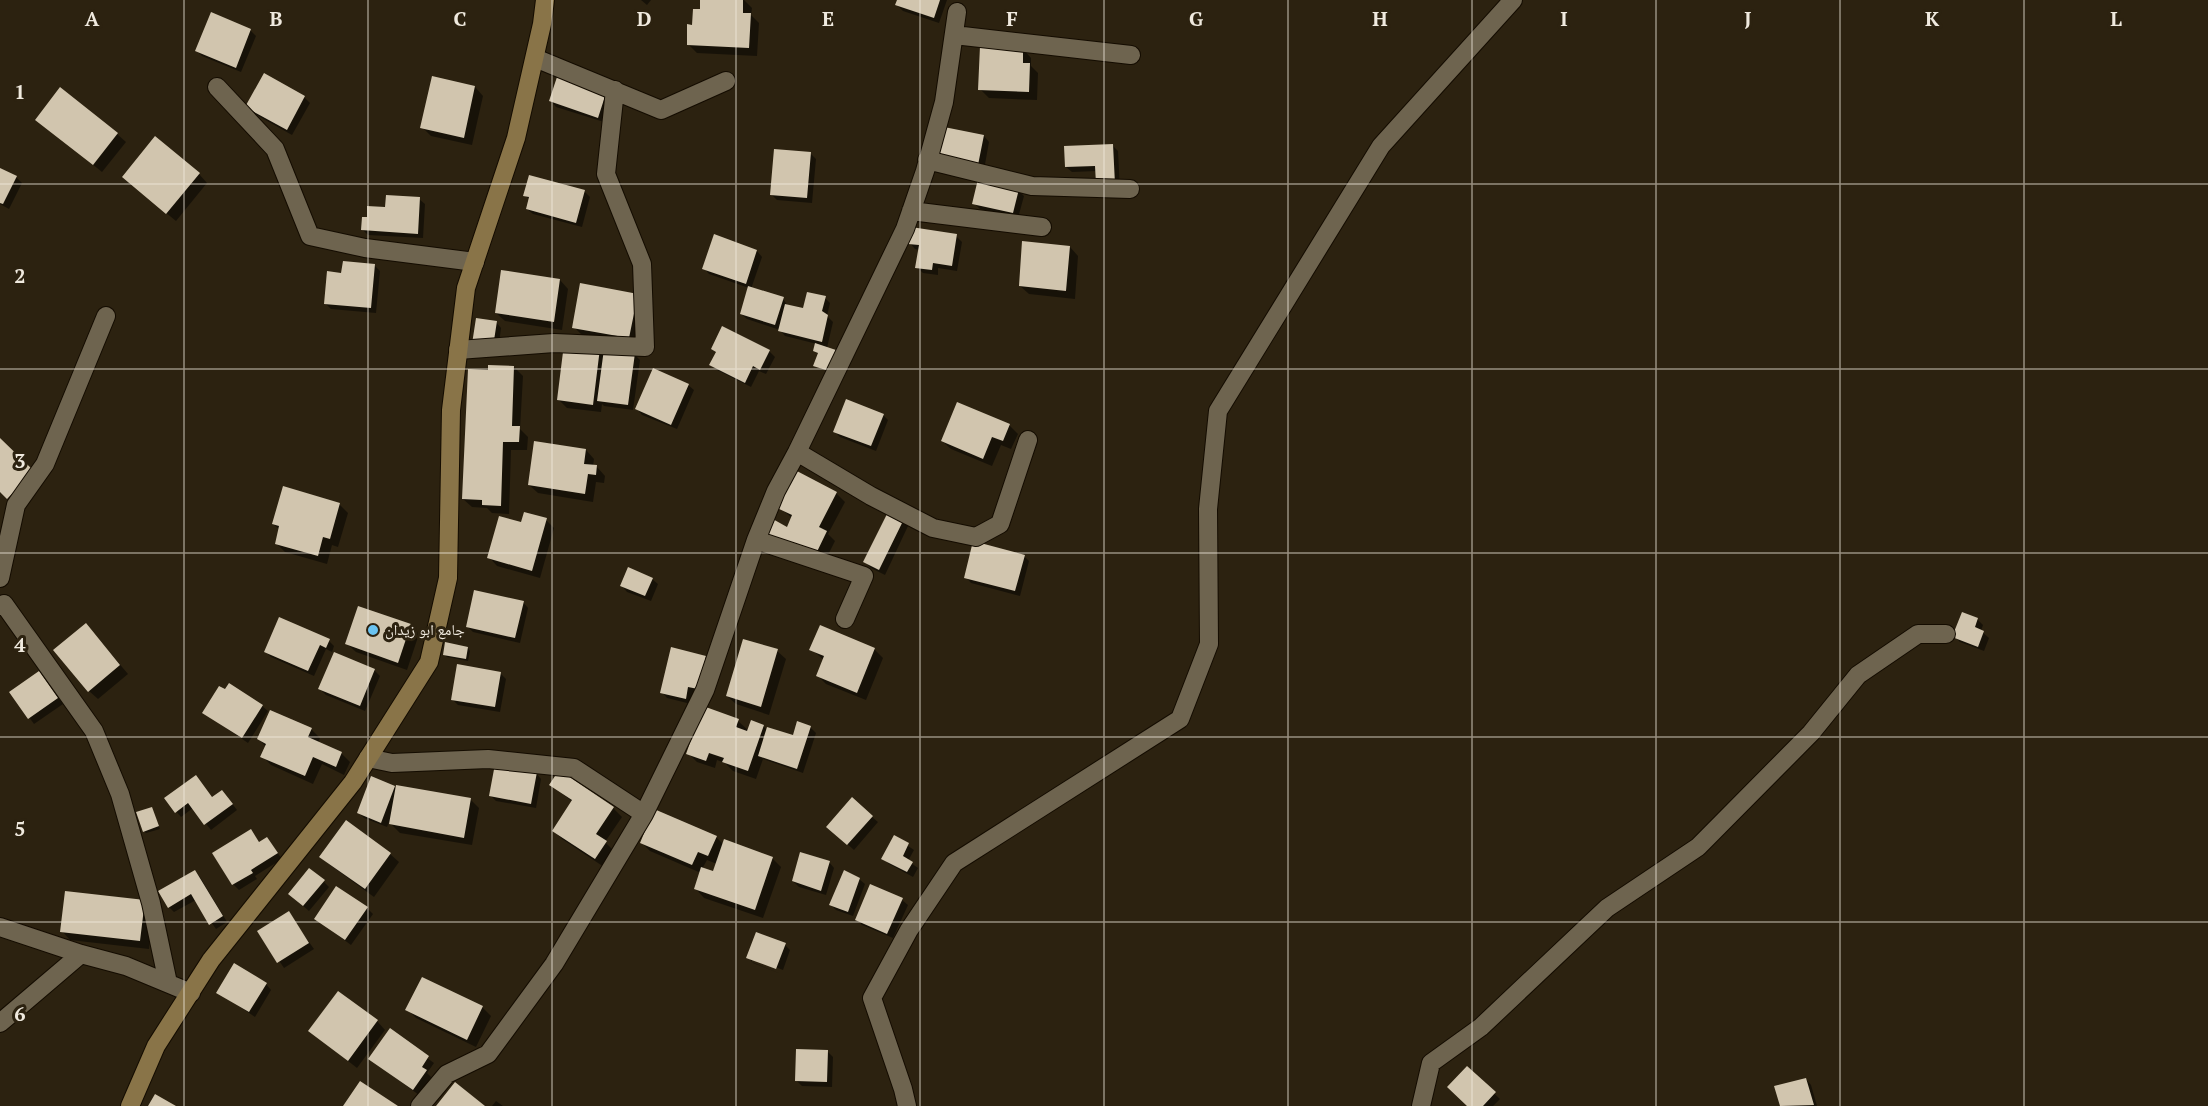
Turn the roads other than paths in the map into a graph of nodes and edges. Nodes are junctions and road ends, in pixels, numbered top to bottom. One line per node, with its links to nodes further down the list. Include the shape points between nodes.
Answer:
1 (544, 0): 6 (street)
2 (1513, 0): 33 (street, via 1381,146 1218,411 1208,509 1209,644 1180,719 954,863 909,930 872,998)
3 (957, 12): 4 (street)
4 (954, 34): 5 (street); 10 (street, via 944,102)
5 (1131, 55)
6 (535, 58): 9 (street); 14 (street, via 516,138)
7 (726, 81): 9 (street, via 661,110)
8 (217, 87): 14 (street, via 274,149 310,236 365,248)
9 (615, 90): 16 (street, via 606,174 642,264 645,347 554,342)
10 (927, 160): 11 (street, via 1032,186); 12 (street)
11 (1130, 189)
12 (911, 211): 13 (street); 18 (street)
13 (1042, 227)
14 (475, 262): 16 (street, via 466,288)
15 (106, 316): 20 (street, via 45,464 16,506)
16 (458, 350): 24 (street, via 451,410 448,578 429,662)
17 (1028, 441): 18 (street, via 1000,524 976,537 933,528)
18 (797, 452): 19 (street)
19 (756, 540): 22 (street, via 864,576); 25 (street, via 705,690)
20 (0, 579)
21 (1, 601): 28 (street, via 94,731 120,794 151,903)
22 (845, 619)
23 (1946, 634): 34 (street, via 1918,634 1858,675 1811,733 1698,847 1607,908 1481,1027 1431,1063)
24 (368, 758): 25 (street, via 392,763 488,759 574,768); 29 (street, via 211,960)
25 (644, 814): 32 (street, via 554,964 488,1054 447,1074)
26 (0, 927): 27 (street)
27 (81, 954): 28 (street); 30 (street)
28 (168, 983): 29 (street)
29 (191, 993): 31 (street, via 156,1046)
30 (0, 1023)
31 (130, 1106)
32 (420, 1106)
33 (907, 1106)
34 (1421, 1106)

